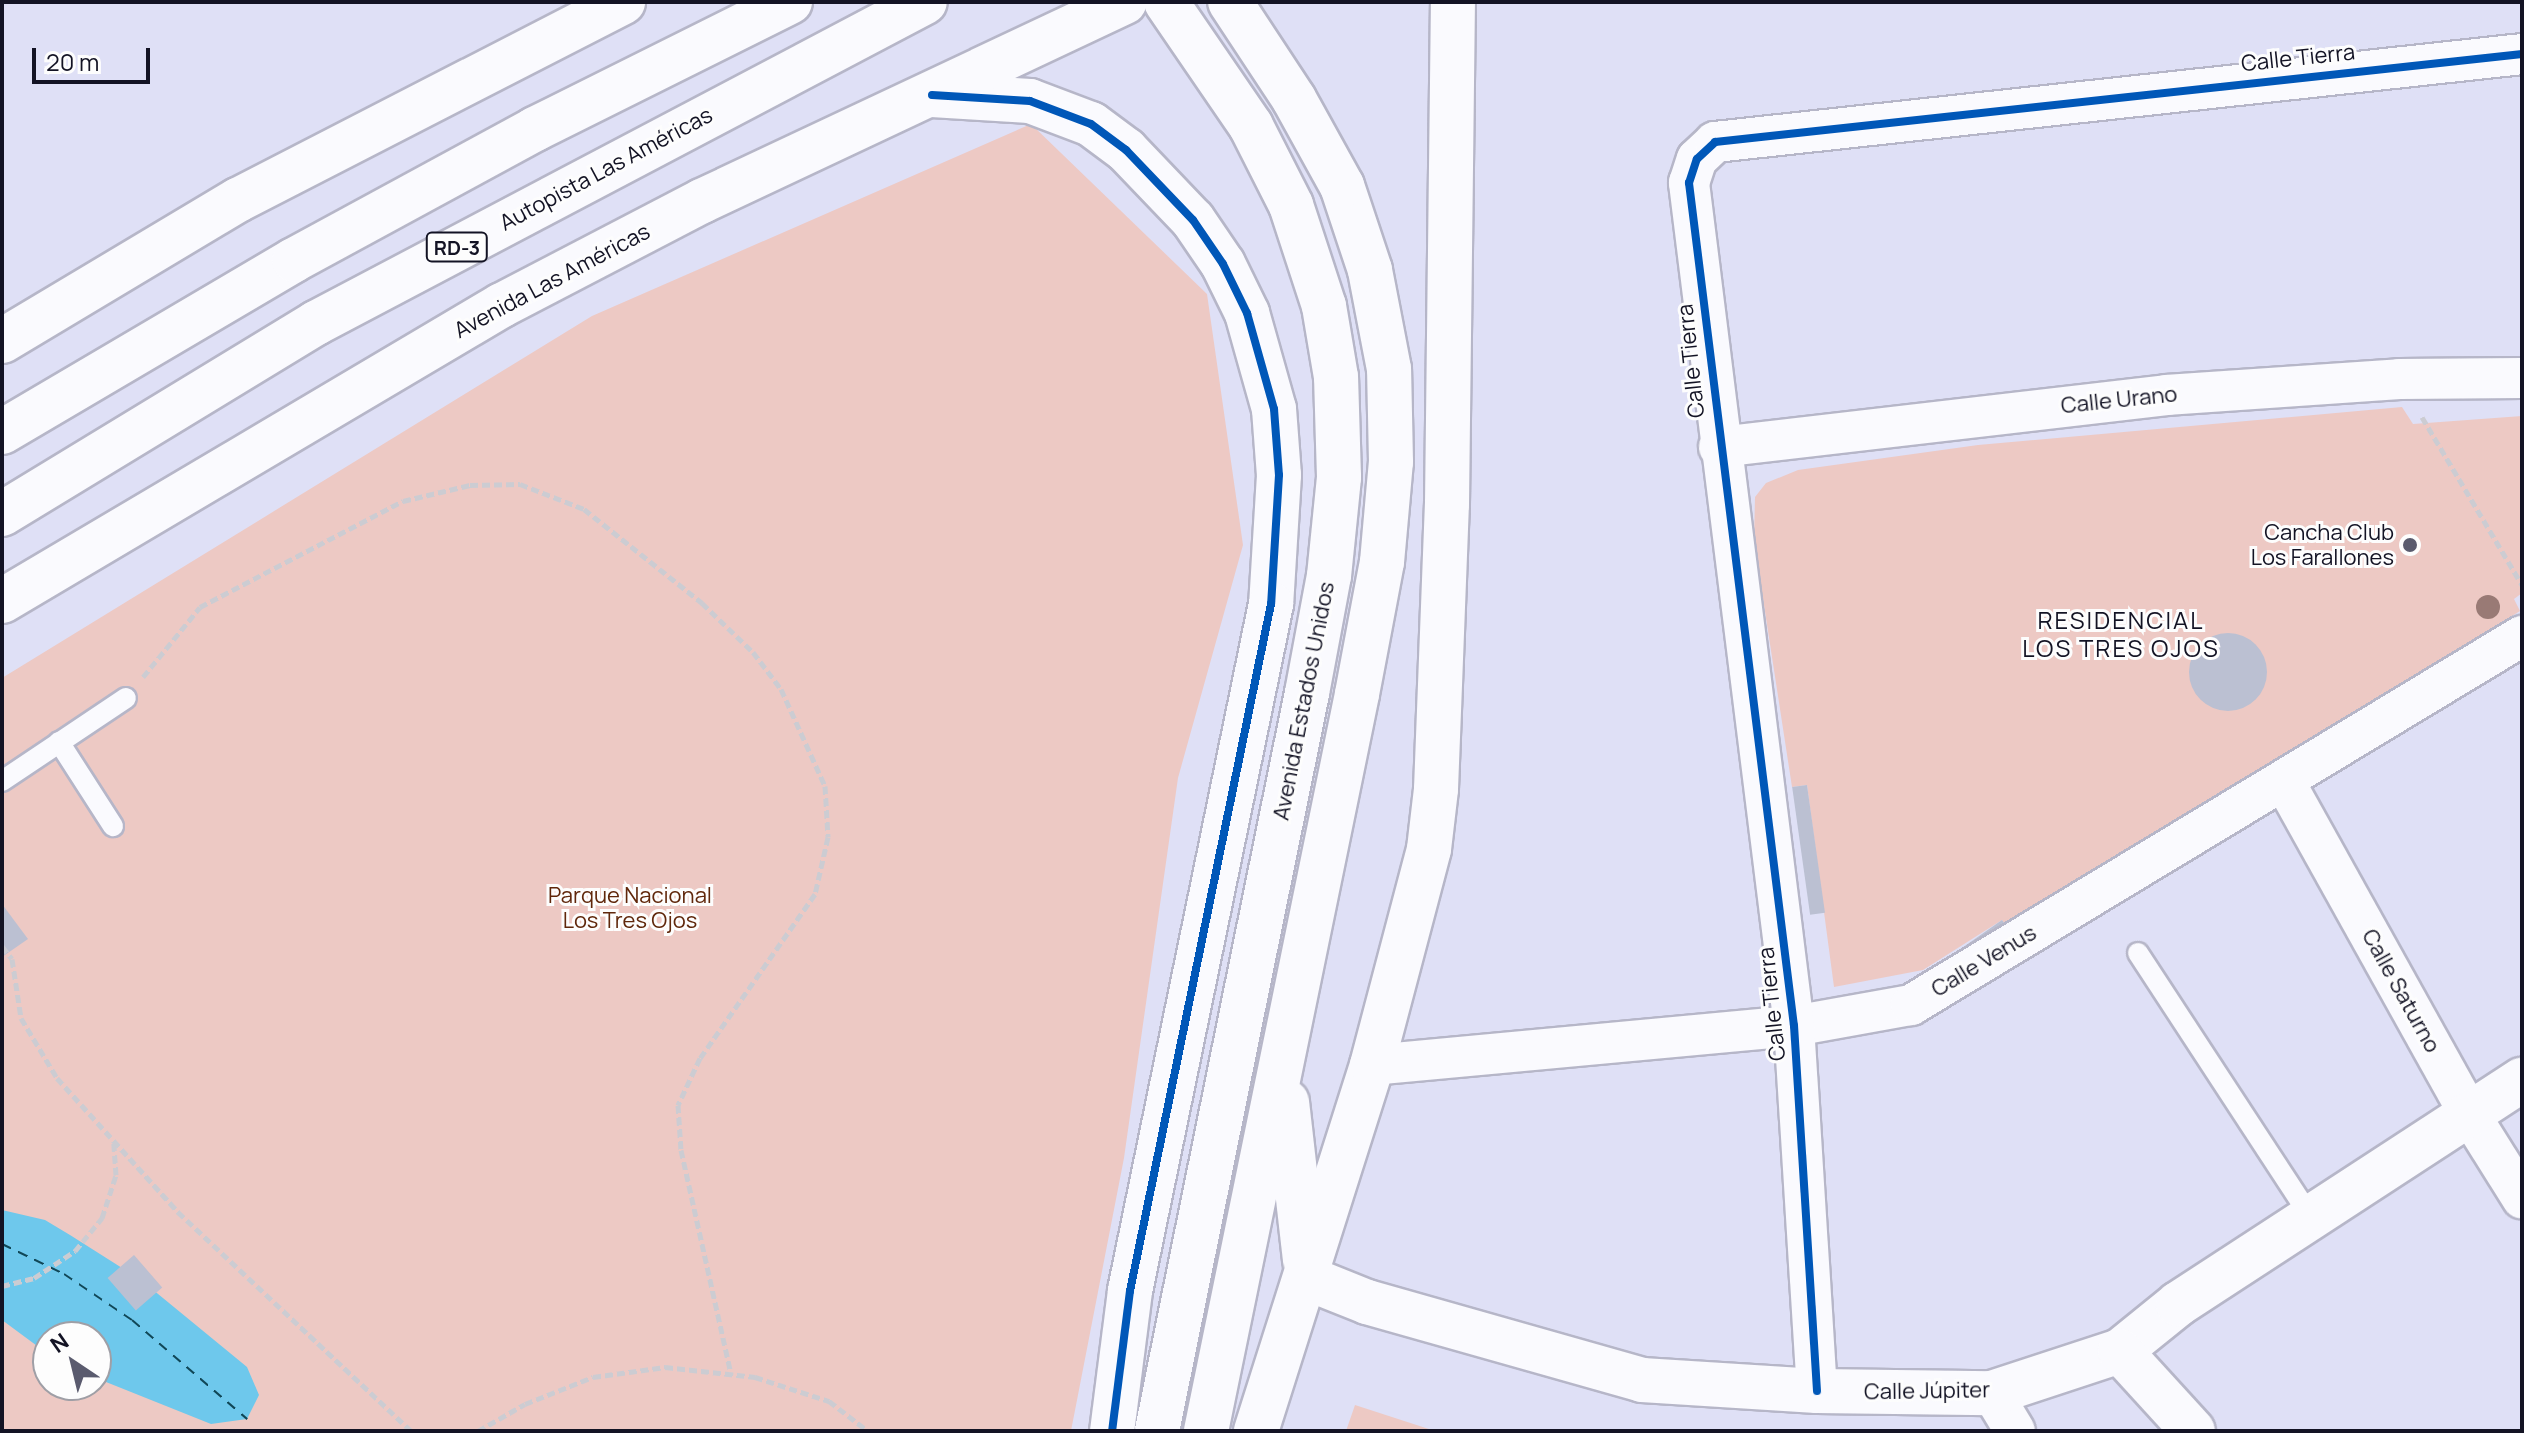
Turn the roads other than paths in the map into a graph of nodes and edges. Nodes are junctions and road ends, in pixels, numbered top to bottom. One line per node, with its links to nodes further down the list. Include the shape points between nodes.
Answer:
1 (623, 2): 10 (main road, via 238,200)
2 (790, 2): 12 (main road, via 535,129 307,253)
3 (925, 2): 14 (main road, Autopista Las Américas / RD-3, via 316,323)
4 (1124, 2): 9 (main road, Avenida Las Américas)
5 (1166, 2): 35 (main road, Avenida Estados Unidos, via 1251,126 1291,205 1324,306 1336,377 1339,477 1329,576)
6 (1230, 2): 24 (main road, via 1342,186 1370,270 1389,369 1391,462 1382,562)
7 (1453, 2): 25 (main road, via 1447,504 1436,789 1413,923)
8 (2522, 54): 13 (street, Calle Tierra, via 1715,142 1697,159 1689,183)
9 (932, 95): 15 (main road, Avenida Las Américas, via 702,201 502,305); 34 (main road, via 1030,101 1091,124 1135,158 1193,220 1223,264 1247,313 1274,409 1279,490 1271,604 1130,1291)
10 (2, 341)
11 (2522, 378): 13 (street, Calle Urano, via 2399,379 2166,395)
12 (2, 432)
13 (1719, 447): 23 (street, Calle Tierra)
14 (2, 514)
15 (2, 601)
16 (2522, 636): 20 (street, Calle Venus)
17 (126, 698): 18 (lane)
18 (59, 742): 19 (lane); 21 (lane)
19 (2, 781)
20 (2284, 781): 23 (street, Calle Venus, via 1911,1005); 27 (street, Calle Saturno)
21 (113, 826)
22 (2138, 953): 29 (lane)
23 (1794, 1026): 25 (street, Calle Venus); 32 (street, Calle Tierra)
24 (1283, 1059): 30 (main road); 36 (main road)
25 (1372, 1065): 30 (main road)
26 (2522, 1080): 27 (main road, Calle Júpiter)
27 (2468, 1112): 28 (street, Calle Saturno); 29 (main road, Calle Júpiter)
28 (2522, 1198)
29 (2311, 1217): 31 (main road, Calle Júpiter, via 2178,1304)
30 (1307, 1278): 32 (main road, Calle Júpiter, via 1381,1307 1642,1380); 37 (main road)
31 (2120, 1351): 33 (main road, Calle Júpiter); 39 (main road)
32 (1817, 1391): 33 (main road, Calle Júpiter)
33 (1992, 1393): 38 (street)
34 (1112, 1431)
35 (1157, 1431)
36 (1206, 1431)
37 (1256, 1431)
38 (2015, 1431)
39 (2193, 1431)

